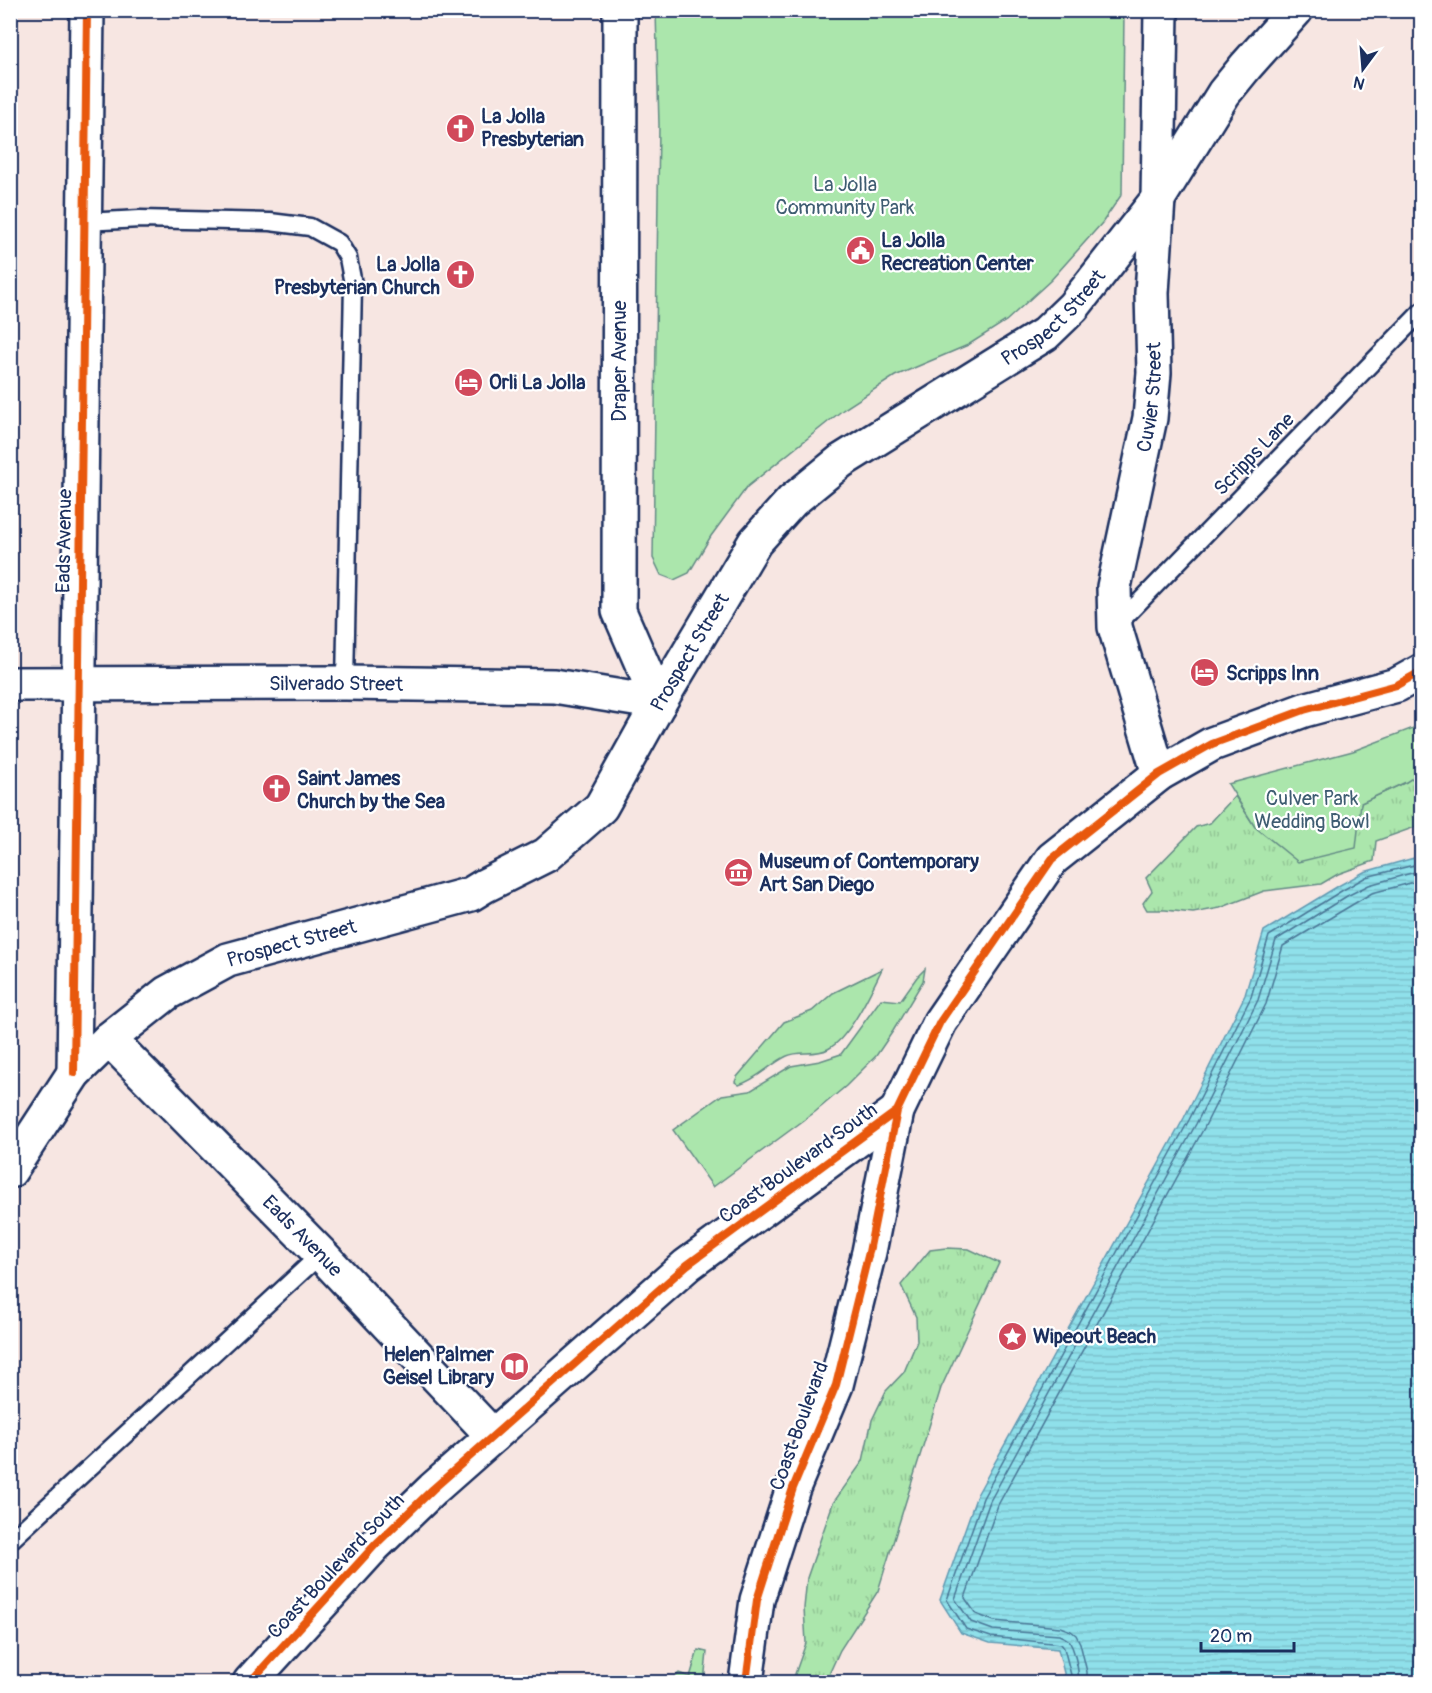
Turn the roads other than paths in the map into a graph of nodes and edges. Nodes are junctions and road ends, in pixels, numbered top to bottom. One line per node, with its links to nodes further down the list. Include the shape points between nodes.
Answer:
1 (87, 10): 6 (street, Eads Avenue)
2 (620, 10): 13 (street, Draper Avenue, via 619,611)
3 (1161, 10): 5 (street, Cuvier Street)
4 (1296, 10): 5 (street, Prospect Street, via 1224,93)
5 (1158, 199): 8 (street, Cuvier Street, via 1150,418 1114,587); 13 (street, Prospect Street, via 1072,307 1045,334 840,461 792,501 755,542)
6 (85, 222): 11 (lane, via 235,221 310,227 339,243 348,258 353,284); 12 (street, Eads Avenue)
7 (1422, 310): 8 (lane, Scripps Lane)
8 (1115, 627): 14 (street, Cuvier Street)
9 (1422, 671): 14 (street, Coast Boulevard South, via 1397,685 1304,710 1212,744)
10 (10, 684): 12 (street, Silverado Street)
11 (345, 684): 12 (street, Silverado Street); 13 (street, Silverado Street, via 554,686)
12 (78, 685): 16 (street, Eads Avenue)
13 (659, 703): 15 (street, Prospect Street, via 601,807 546,855 471,894 228,960 167,993)
14 (1159, 774): 17 (street, Coast Boulevard South, via 1053,859 940,1022)
15 (109, 1039): 16 (street, Prospect Street); 19 (street, Eads Avenue)
16 (74, 1073): 18 (street, Prospect Street)
17 (897, 1111): 20 (street, Coast Boulevard South, via 687,1265); 23 (street, Coast Boulevard, via 869,1252 836,1385 793,1488 757,1600)
18 (10, 1171)
19 (321, 1254): 20 (street, Eads Avenue); 21 (lane)
20 (494, 1436): 22 (street, Coast Boulevard South, via 375,1545)
21 (10, 1541)
22 (249, 1683)
23 (746, 1683)

